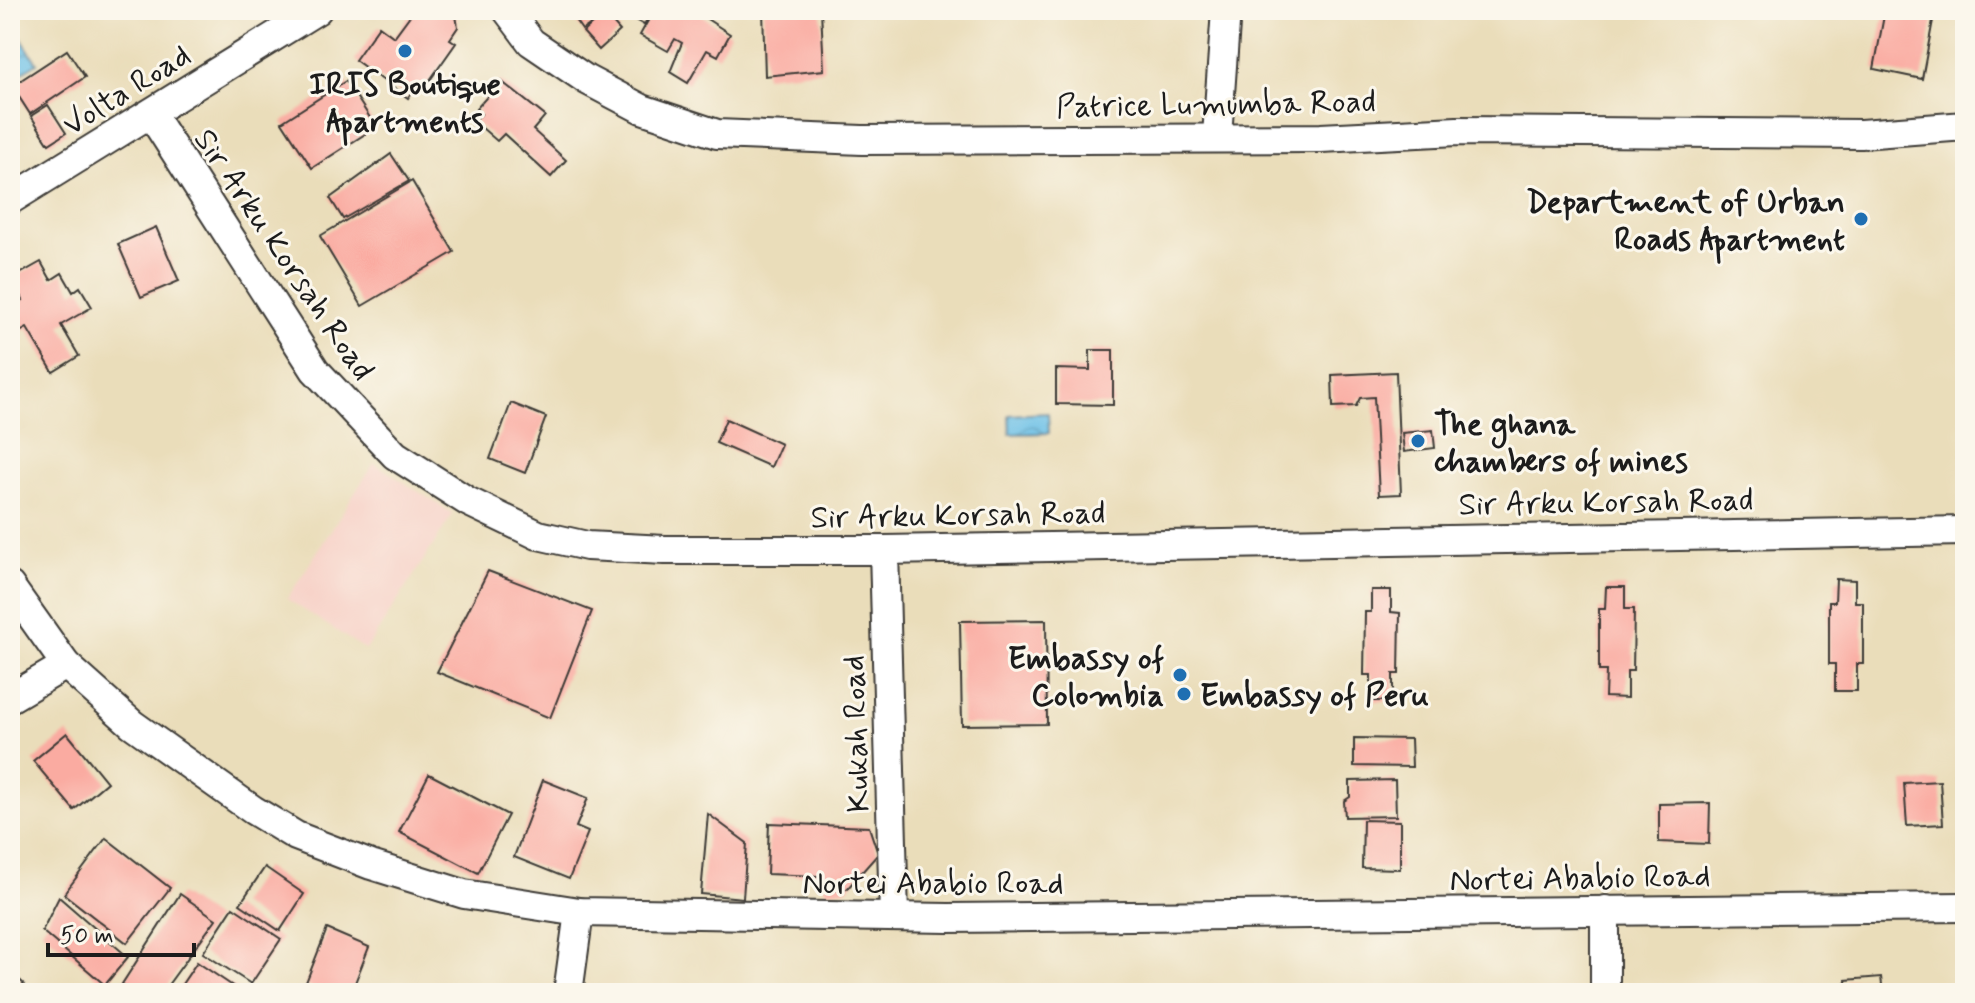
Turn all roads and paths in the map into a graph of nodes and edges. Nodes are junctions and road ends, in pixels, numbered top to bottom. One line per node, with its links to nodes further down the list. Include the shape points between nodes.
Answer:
1 (317, 10): 4 (street, Volta Road)
2 (507, 10): 6 (street, Patrice Lumumba Road, via 531,42 587,80 642,109 717,134 862,140)
3 (1226, 10): 6 (street)
4 (151, 114): 7 (street, Volta Road); 9 (street, Sir Arku Korsah Road, via 315,370 395,455 467,501 538,535 587,546)
5 (1965, 126): 6 (street, Patrice Lumumba Road, via 1861,134 1457,131 1321,138)
6 (1217, 136)
7 (11, 195)
8 (1965, 531): 9 (street, Sir Arku Korsah Road)
9 (884, 550): 16 (street, Kukah Road)
10 (10, 586): 11 (street, Nortei Ababio Road)
11 (66, 665): 12 (street); 15 (street, Nortei Ababio Road, via 132,724 296,836 464,894)
12 (10, 698)
13 (1965, 907): 14 (street, Nortei Ababio Road)
14 (1605, 910): 16 (street, Nortei Ababio Road); 18 (street)
15 (579, 912): 16 (street, Nortei Ababio Road); 17 (street)
16 (894, 917)
17 (568, 993)
18 (1605, 993)

